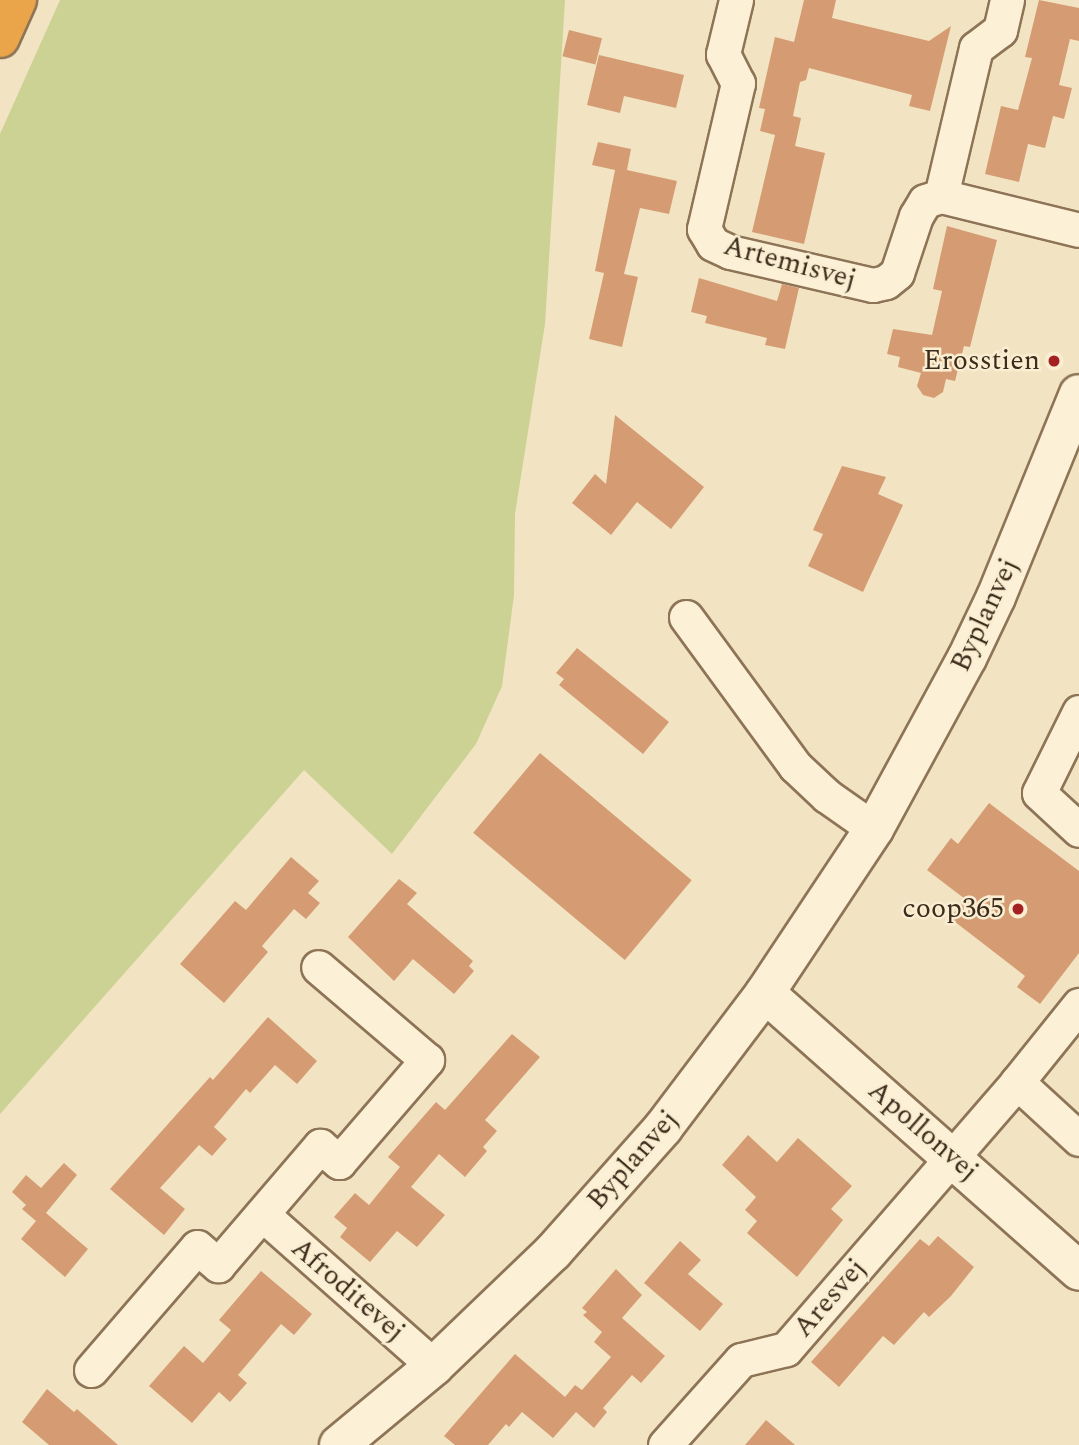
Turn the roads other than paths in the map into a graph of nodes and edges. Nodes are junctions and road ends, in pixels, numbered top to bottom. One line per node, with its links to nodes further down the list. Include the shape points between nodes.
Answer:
1 (17, 0): 4 (highway)
2 (736, 0): 5 (street, Artemisvej, via 723,54 738,83 704,229 713,244 861,283 887,282 901,265 925,201)
3 (1007, 0): 5 (street, via 1000,30 976,48)
4 (0, 38)
5 (941, 196): 6 (street)
6 (1079, 230)
7 (1079, 394): 10 (street, Byplanvej, via 996,597)
8 (686, 617): 10 (street, via 795,766 827,796)
9 (1079, 712): 11 (street, via 1038,793)
10 (874, 829): 13 (street, Byplanvej)
11 (1079, 830)
12 (318, 967): 18 (street, via 427,1060 339,1162 320,1146)
13 (765, 993): 17 (street, Apollonvej); 20 (street, Byplanvej, via 645,1149 553,1252)
14 (1079, 1005): 15 (street, Aresvej)
15 (1017, 1082): 16 (street); 17 (street, Aresvej)
16 (1079, 1139)
17 (952, 1156): 19 (street, Apollonvej); 23 (street, Aresvej, via 786,1349 741,1360)
18 (262, 1214): 20 (street, Afroditevej); 21 (street, via 218,1265 197,1247)
19 (1079, 1271)
20 (434, 1366): 22 (street, Byplanvej)
21 (91, 1370)
22 (339, 1445)
23 (665, 1445)

